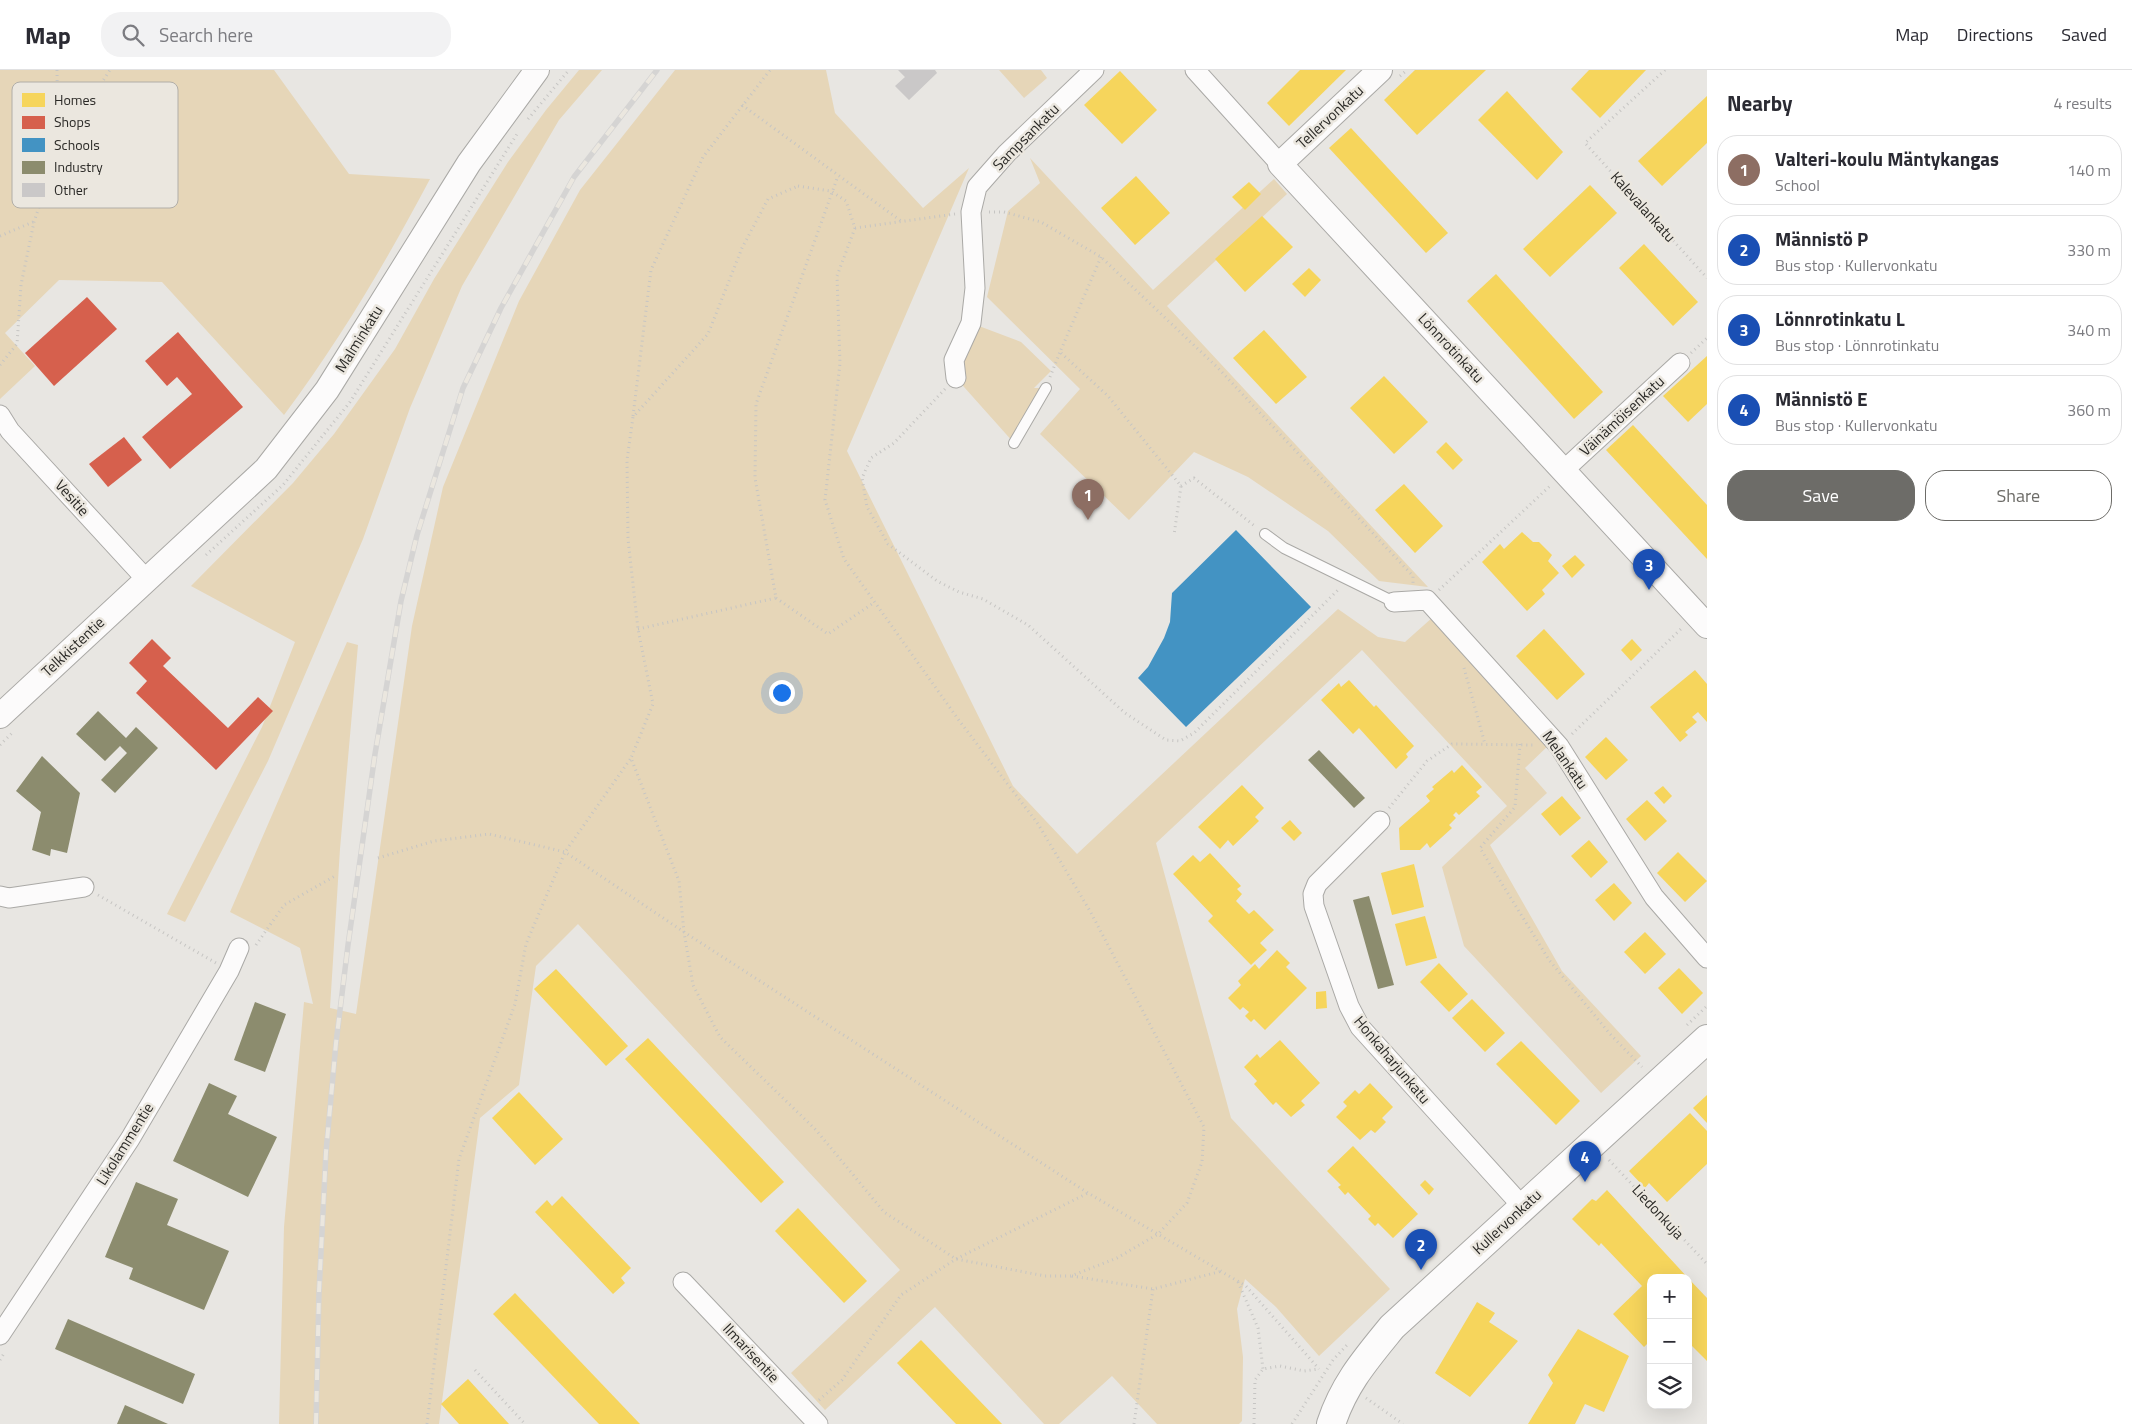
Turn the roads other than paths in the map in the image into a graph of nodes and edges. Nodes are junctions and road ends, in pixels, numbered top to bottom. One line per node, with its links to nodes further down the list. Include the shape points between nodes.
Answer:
1 (537, 70): 13 (street, Malminkatu, via 469,163 327,390 266,469)
2 (1094, 70): 7 (street, Sampsankatu, via 1007,153 977,187 971,212 975,288 970,323 954,360)
3 (1195, 70): 5 (street, Lönnrotinkatu)
4 (1380, 70): 5 (street, Tellervonkatu)
5 (1280, 164): 11 (street, Lönnrotinkatu)
6 (1680, 363): 11 (street, Väinämöisenkatu)
7 (956, 378)
8 (1046, 388): 10 (lane)
9 (0, 415): 13 (street, Vesitie, via 10,431)
10 (1014, 443)
11 (1564, 470): 15 (street, Lönnrotinkatu)
12 (1265, 534): 14 (lane, via 1284,548)
13 (146, 579): 16 (street, Telkkistentie)
14 (1394, 602): 21 (street, Melankatu, via 1421,601 1559,746 1654,897)
15 (1703, 615)
16 (0, 716)
17 (1380, 821): 23 (street, Honkaharjunkatu, via 1317,884 1313,894 1314,906 1349,1006 1360,1027)
18 (84, 887): 19 (street, via 9,898)
19 (0, 896)
20 (240, 948): 25 (street, Likolammentie, via 130,1140)
21 (1707, 958)
22 (1707, 1039): 23 (main road, Kullervonkatu)
23 (1523, 1208): 27 (main road, Kullervonkatu, via 1392,1327 1349,1382 1338,1401)
24 (683, 1282): 26 (street, Ilmarisentie)
25 (0, 1335)
26 (818, 1424)
27 (1331, 1424)

